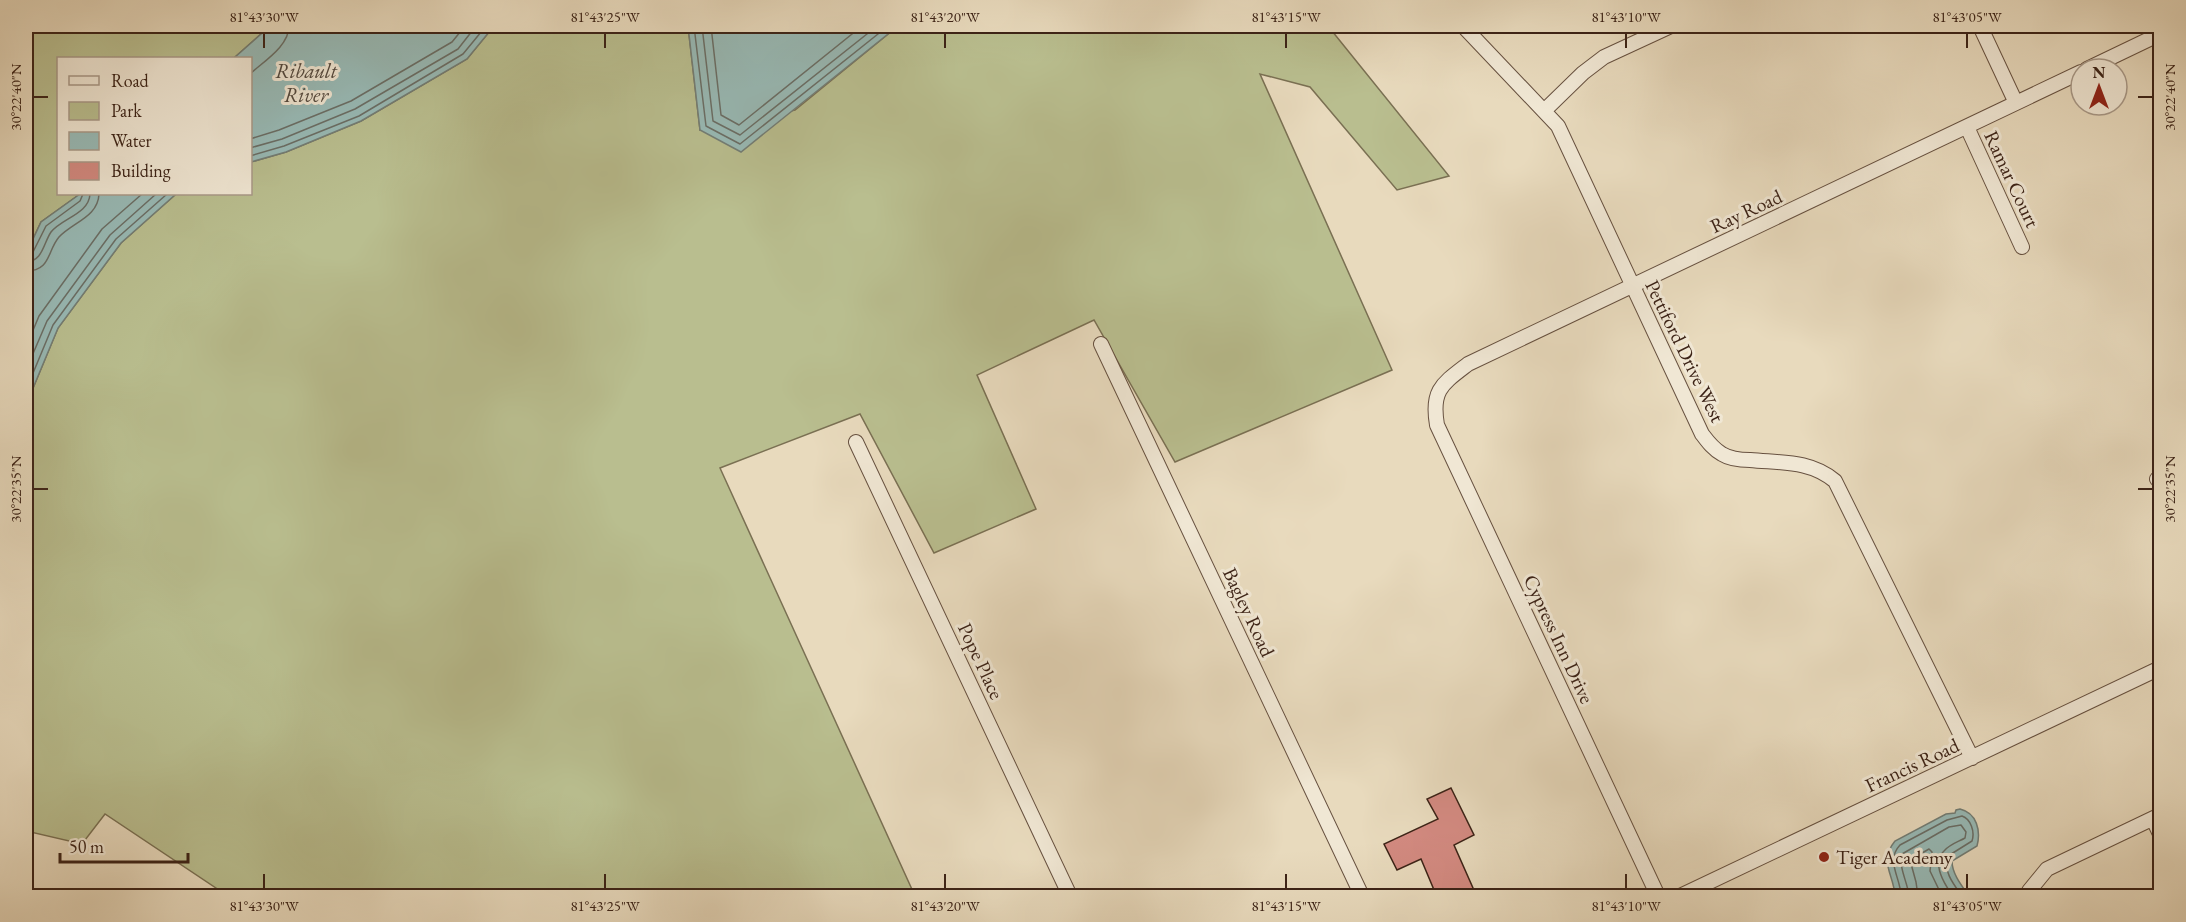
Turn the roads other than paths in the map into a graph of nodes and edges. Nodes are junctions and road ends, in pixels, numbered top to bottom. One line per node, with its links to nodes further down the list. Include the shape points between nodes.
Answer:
1 (1463, 26): 8 (street, Pettiford Drive West)
2 (1671, 26): 8 (street, via 1604,57)
3 (1980, 26): 7 (street)
4 (2160, 36): 5 (street)
5 (2114, 57)
6 (2069, 78): 7 (street, Ray Road)
7 (2016, 103): 9 (street, Ray Road)
8 (1545, 110): 11 (street, Pettiford Drive West, via 1558,126)
9 (1967, 128): 10 (street, Ramar Court); 11 (street, Ray Road)
10 (2022, 247)
11 (1632, 287): 13 (street, Ray Road, via 1468,364 1443,383); 16 (street, Pettiford Drive West, via 1711,446 1738,459 1807,465 1835,481)
12 (1101, 344): 21 (street, Bagley Road)
13 (1436, 396): 22 (street, Cypress Inn Drive, via 1437,425)
14 (856, 442): 20 (street, Pope Place)
15 (2160, 668): 16 (street, Francis Road)
16 (1972, 758): 23 (street, Francis Road)
17 (2157, 817): 18 (street); 19 (street, via 2047,869)
18 (2160, 834)
19 (2029, 891)
20 (1070, 897)
21 (1362, 897)
22 (1659, 897)
23 (1680, 897)

